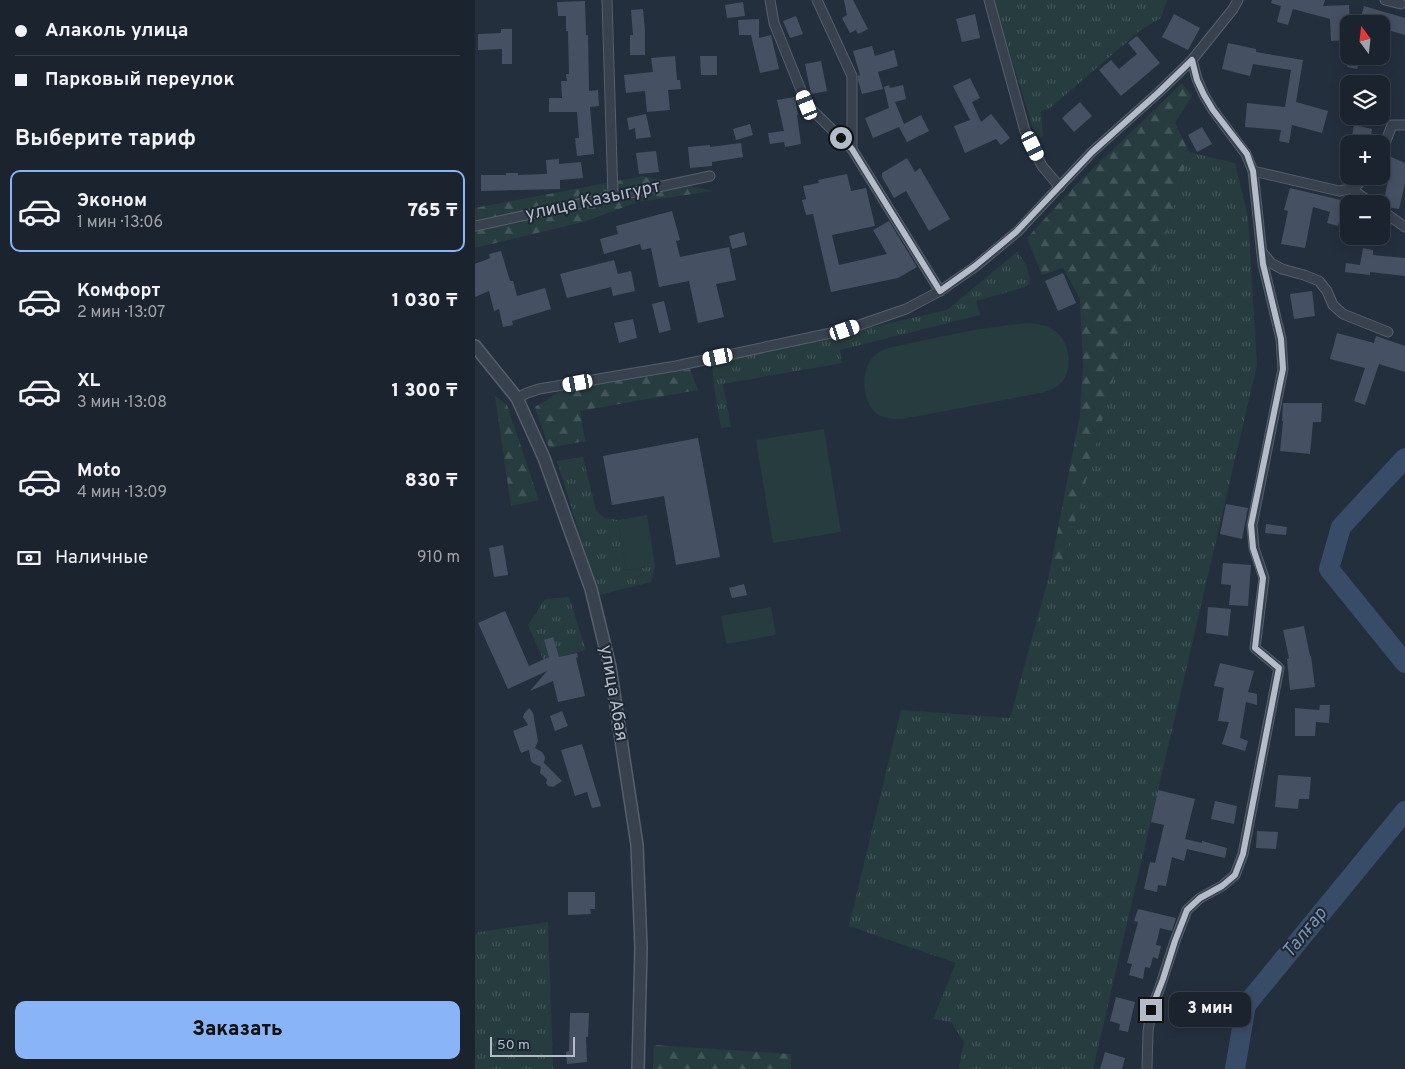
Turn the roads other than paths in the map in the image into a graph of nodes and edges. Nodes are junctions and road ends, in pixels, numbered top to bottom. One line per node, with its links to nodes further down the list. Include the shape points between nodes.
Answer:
1 (607, 0): 18 (street)
2 (770, 0): 11 (street, via 774,23 807,105)
3 (817, 0): 11 (street, via 851,76)
4 (989, 0): 15 (street, via 1025,131 1042,166)
5 (1238, 0): 8 (street)
6 (1385, 0): 7 (street)
7 (1401, 4)
8 (1192, 60): 12 (street, via 1204,95 1247,154); 15 (street, via 1092,152)
9 (1405, 125): 10 (street, via 1392,124)
10 (1388, 135)
11 (852, 149): 23 (street)
12 (1253, 171): 16 (street, via 1339,191); 22 (street)
13 (710, 176): 18 (street, улица Казыгурт)
14 (1357, 185): 16 (street)
15 (1060, 187): 23 (street, via 1016,232)
16 (1352, 189): 17 (street)
17 (1360, 195)
18 (613, 197): 20 (street, улица Казыгурт)
19 (1390, 216): 21 (street)
20 (475, 226)
21 (1405, 227)
22 (1261, 251): 24 (street, via 1271,263 1282,269 1319,281 1333,305 1343,314); 28 (street, via 1281,339 1283,369 1251,525 1253,548 1263,578 1255,648 1279,668 1243,854 1235,875 1187,910 1151,1010)
23 (940, 291): 26 (street, via 906,309 845,330 676,366 539,389)
24 (1388, 332)
25 (475, 346): 26 (street, улица Абая)
26 (517, 398): 27 (street, улица Абая, via 544,458 591,590 610,667 637,845 641,948)
27 (638, 1069)
28 (1147, 1069)

